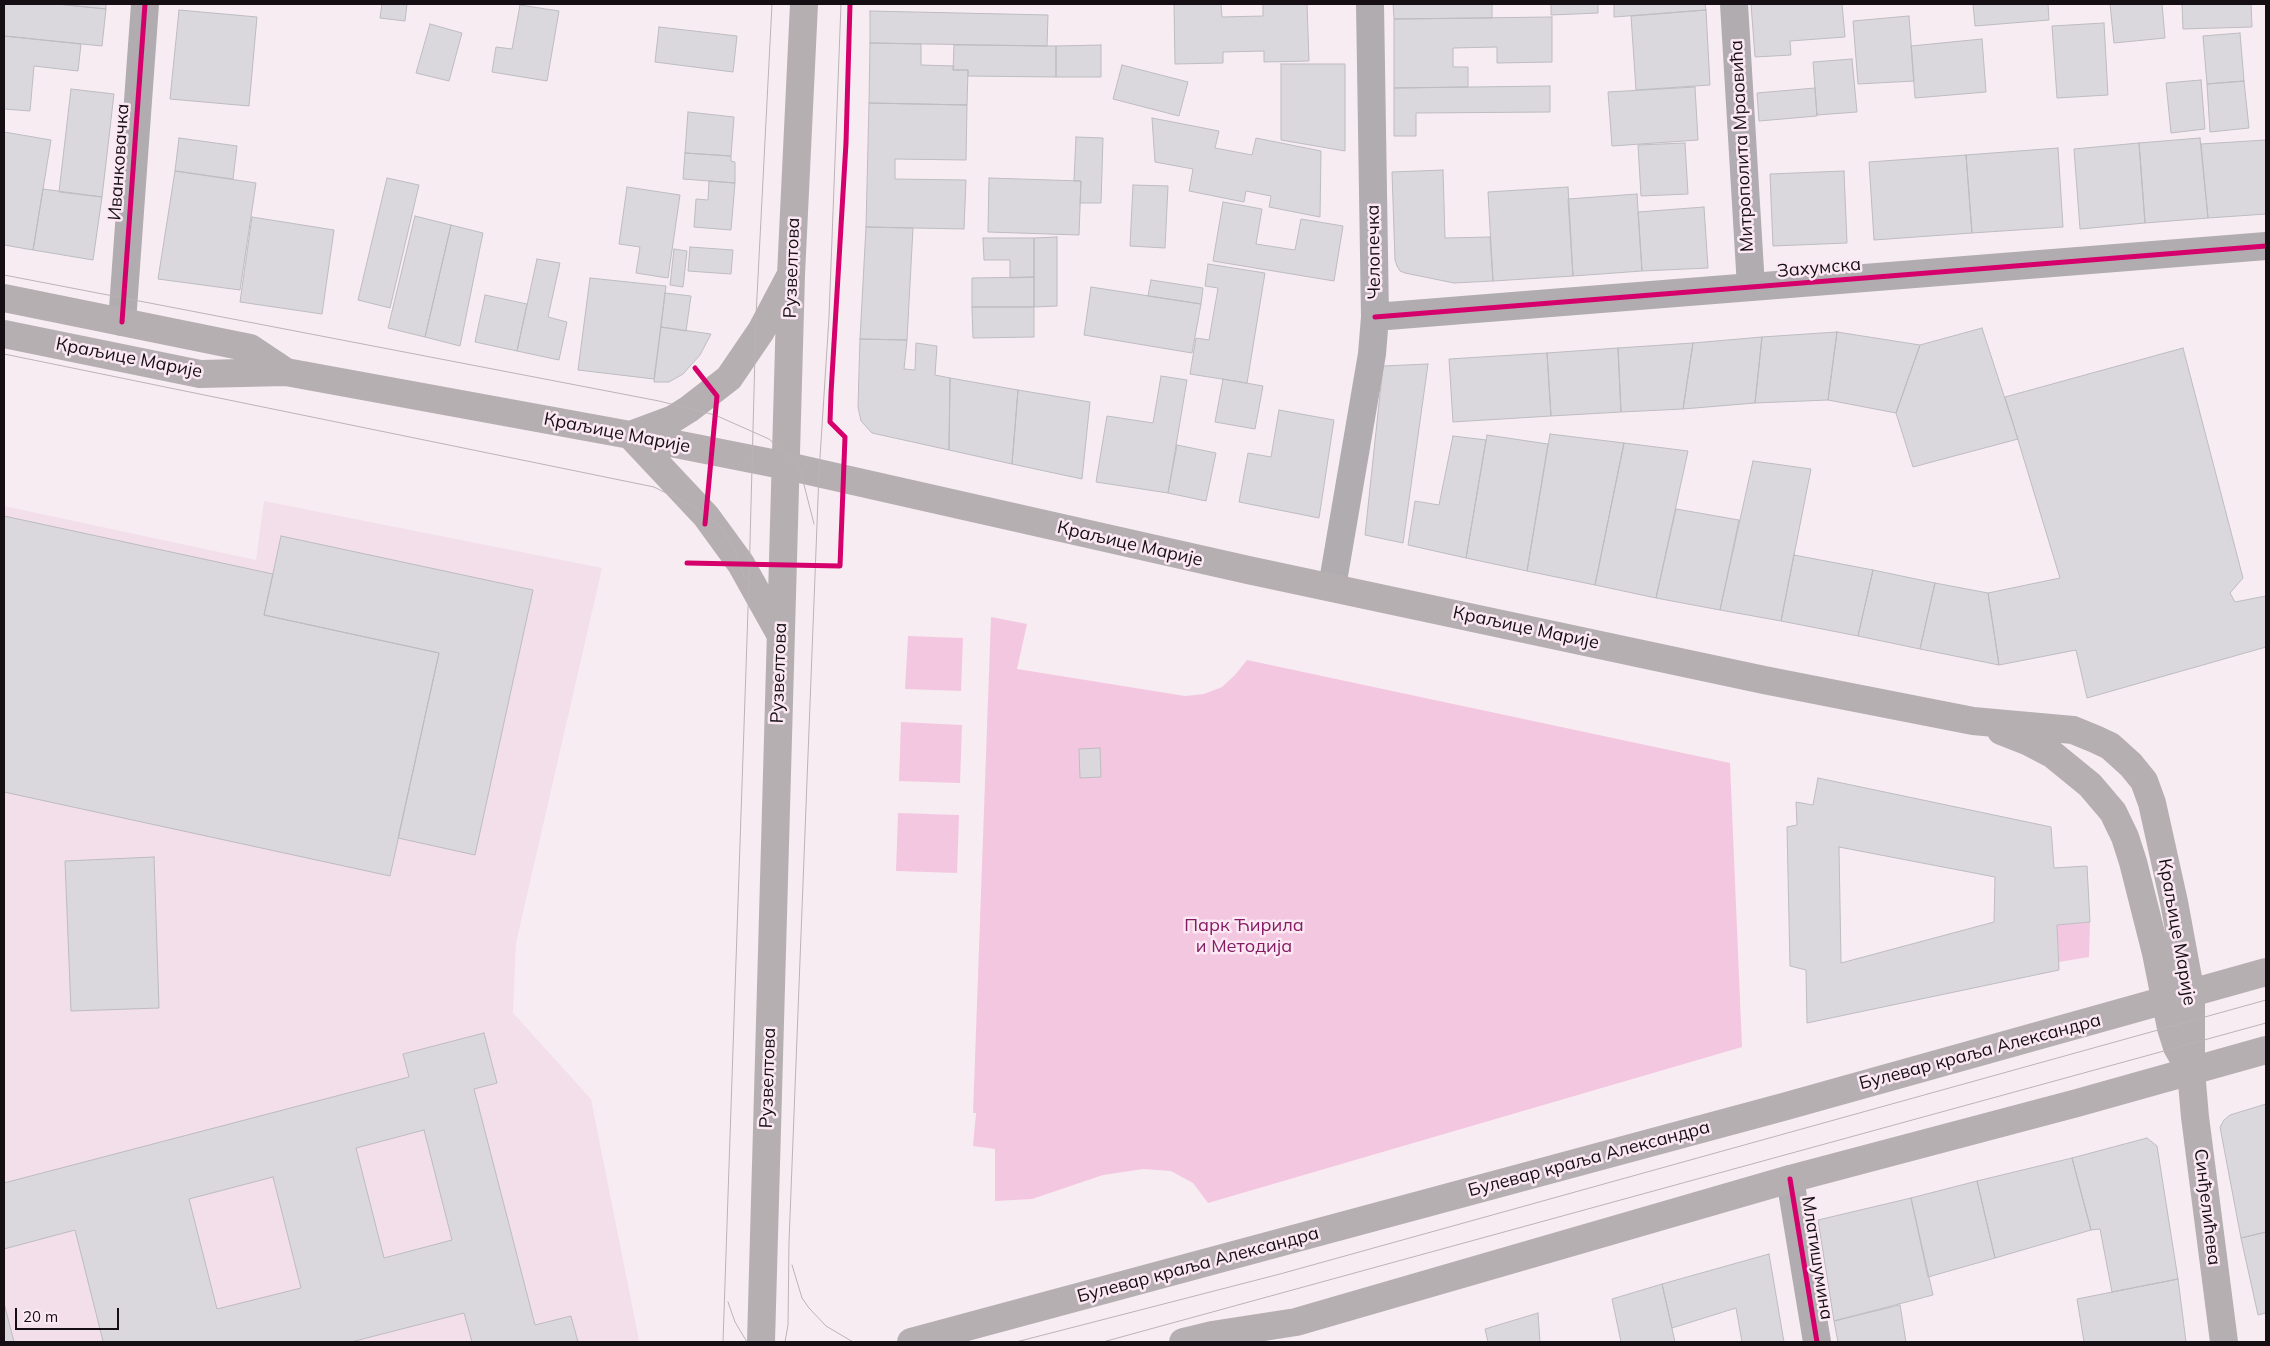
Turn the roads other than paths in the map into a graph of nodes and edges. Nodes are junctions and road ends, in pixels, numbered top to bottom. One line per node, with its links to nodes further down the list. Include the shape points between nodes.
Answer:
1 (145, 4): 10 (street, Иванковачка)
2 (804, 4): 6 (main road, Рузвелтова)
3 (1370, 4): 9 (street, Челопечка)
4 (1734, 4): 7 (street, Митрополита Мраовића)
5 (2266, 246): 7 (street, Захумска)
6 (791, 275): 13 (main road, via 761,331 729,378 673,419); 14 (main road, Рузвелтова)
7 (1751, 287): 9 (street, Захумска)
8 (4, 298): 10 (main road, Краљице Марије)
9 (1374, 317): 15 (street, Челопечка, via 1372,354)
10 (122, 322): 12 (main road, Краљице Марије, via 250,348)
11 (4, 334): 12 (main road, Краљице Марије, via 200,374)
12 (286, 372): 13 (main road, Краљице Марије)
13 (630, 435): 14 (main road, Краљице Марије); 16 (main road, via 706,516 741,564)
14 (787, 466): 15 (main road, Краљице Марије); 16 (main road, Рузвелтова)
15 (1332, 587): 17 (main road, Краљице Марије, via 1764,680)
16 (780, 634): 24 (main road, Рузвелтова)
17 (1973, 721): 19 (main road, Краљице Марије, via 2073,730 2110,746 2144,781 2152,803); 20 (main road, Краљице Марије, via 2030,742 2052,754 2090,785 2113,812 2133,862)
18 (2266, 972): 19 (main road, Булевар краља Александра)
19 (2191, 994): 20 (main road, Булевар краља Александра); 22 (main road, Краљице Марије)
20 (2165, 1001): 22 (main road, Краљице Марије, via 2178,1047); 25 (main road, Булевар краља Александра)
21 (2266, 1050): 22 (main road)
22 (2191, 1071): 23 (main road); 28 (main road, Синђелићева)
23 (1790, 1179): 26 (main road, via 1296,1322); 27 (street, Млатишумина)
24 (761, 1342)
25 (911, 1342)
26 (1183, 1342)
27 (1817, 1342)
28 (2224, 1342)

